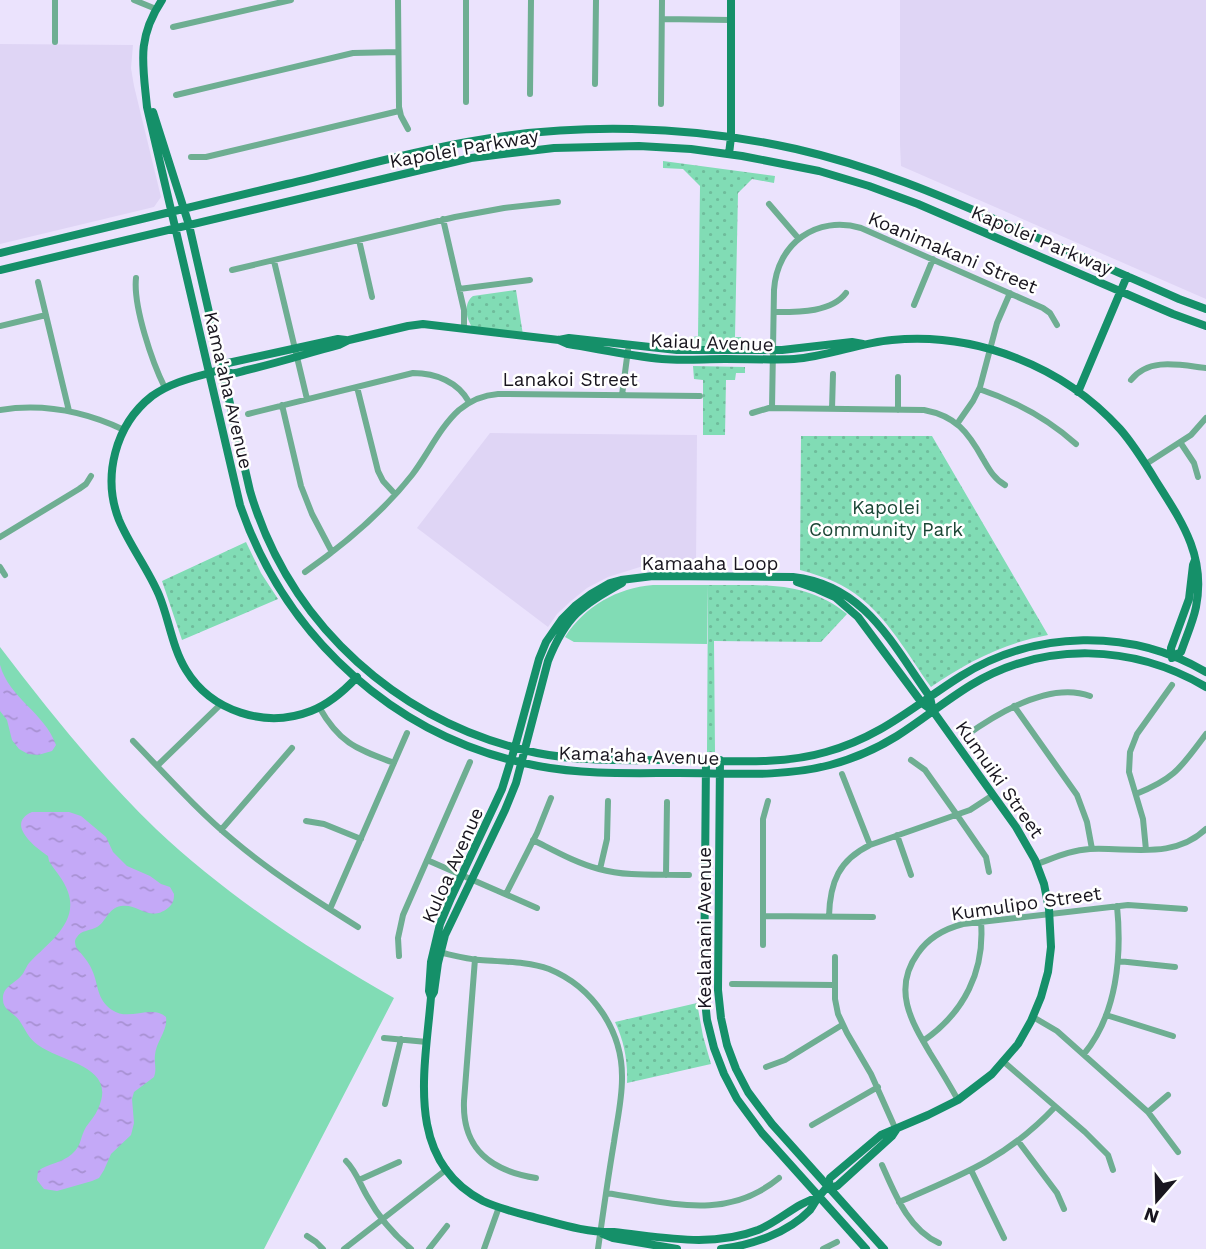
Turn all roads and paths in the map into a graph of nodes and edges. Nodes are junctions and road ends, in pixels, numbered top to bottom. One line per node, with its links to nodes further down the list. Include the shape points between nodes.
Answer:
1 (55, 0): 15 (street)
2 (134, 0): 11 (street)
3 (162, 0): 11 (street, Kama'aha Avenue)
4 (292, 0): 14 (street)
5 (398, 0): 16 (street)
6 (466, 0): 21 (street)
7 (531, 0): 19 (street)
8 (596, 0): 17 (street)
9 (662, 0): 12 (street)
10 (731, 0): 13 (street)
11 (156, 9): 18 (street, Kama'aha Avenue, via 142,52)
12 (662, 19): 13 (street); 22 (street)
13 (731, 20): 25 (street)
14 (173, 27)
15 (55, 42)
16 (398, 52): 20 (street, via 353,53); 23 (street)
17 (595, 84)
18 (145, 93): 30 (street, Kama'aha Avenue); 31 (street, Kama'aha Avenue)
19 (530, 94)
20 (176, 95)
21 (466, 102)
22 (661, 104)
23 (399, 111): 24 (street); 27 (street)
24 (408, 129)
25 (731, 137): 26 (street); 30 (street, Kapolei Parkway, via 611,129 496,137); 42 (street, Kapolei Parkway, via 797,149 887,174)
26 (729, 154): 33 (street, Kapolei Parkway, via 639,146 517,152 443,164); 47 (street, Kapolei Parkway, via 819,172 893,194)
27 (191, 157)
28 (558, 202): 32 (street)
29 (769, 204): 35 (street)
30 (184, 209): 31 (street, Kapolei Parkway); 33 (street, Kama'aha Avenue)
31 (172, 212): 34 (street, Kama'aha Avenue); 37 (street, Kapolei Parkway)
32 (443, 219): 36 (street); 46 (street)
33 (189, 225): 34 (street, Kapolei Parkway); 64 (street, Kama'aha Avenue)
34 (176, 228): 40 (street, Kapolei Parkway); 65 (street, Kama'aha Avenue)
35 (799, 239): 38 (street, Koanimakani Street, via 826,226 855,226); 53 (street, via 778,267)
36 (359, 240): 39 (street); 50 (street)
37 (0, 253)
38 (933, 259): 49 (street, Koanimakani Street); 51 (street)
39 (274, 261): 41 (street); 61 (street)
40 (0, 270)
41 (232, 270)
42 (1127, 276): 47 (street); 52 (street, Kapolei Parkway)
43 (136, 278): 70 (street, via 150,353)
44 (530, 280): 46 (street)
45 (38, 282): 54 (street)
46 (459, 289): 58 (street)
47 (1121, 292): 57 (street, Kapolei Parkway); 72 (street)
48 (846, 293): 53 (street, via 816,309)
49 (1010, 293): 55 (street, Koanimakani Street, via 1051,313); 60 (street)
50 (372, 297)
51 (914, 305)
52 (1206, 309)
53 (774, 312): 62 (street)
54 (46, 315): 56 (street); 82 (street)
55 (1057, 325)
56 (0, 326)
57 (1206, 327)
58 (464, 328): 59 (street, Kaiau Avenue); 61 (street, Kaiau Avenue, via 416,324)
59 (628, 349): 62 (street, Kaiau Avenue); 73 (street)
60 (990, 349): 62 (street, Kaiau Avenue, via 927,339 852,342); 71 (street); 72 (street, Kaiau Avenue, via 1036,366)
61 (296, 352): 64 (street, Kaiau Avenue, via 228,363); 75 (street)
62 (773, 355): 78 (street)
63 (1206, 368): 68 (street, via 1156,365)
64 (222, 370): 65 (street, Kaiau Avenue); 104 (street, Kama'aha Avenue, via 253,501 283,570 323,625)
65 (209, 373): 70 (street, Kaiau Avenue); 106 (street, Kama'aha Avenue, via 240,505 272,575 305,624)
66 (833, 374): 79 (street)
67 (898, 377): 81 (street)
68 (1130, 380)
69 (357, 387): 75 (street); 76 (street, via 425,374 453,384); 94 (street, via 377,471)
70 (165, 388): 87 (street, Kaiau Avenue, via 138,409)
71 (979, 389): 86 (street); 89 (street, via 1032,411)
72 (1078, 391): 90 (street, Kaiau Avenue, via 1119,428)
73 (622, 395): 74 (street, Lanakoi Street); 76 (street, Lanakoi Street, via 498,394)
74 (700, 396)
75 (307, 399): 77 (street)
76 (469, 402): 94 (street, via 452,417)
77 (282, 405): 84 (street); 96 (street, via 301,485)
78 (772, 408): 79 (street); 83 (street)
79 (832, 409): 81 (street)
80 (0, 410): 82 (street, via 38,407)
81 (898, 410): 86 (street, via 931,411)
82 (69, 411): 87 (street)
83 (752, 413)
84 (248, 414)
85 (1206, 418): 88 (street)
86 (957, 424): 93 (street)
87 (124, 430): 112 (street, Kaiau Avenue, via 112,471 116,511 159,594 181,662 196,684)
88 (1180, 442): 90 (street); 92 (street)
89 (1076, 444)
90 (1146, 464): 102 (street, Kaiau Avenue, via 1188,533 1195,560 1189,599 1171,648)
91 (91, 476): 95 (street, via 79,489)
92 (1198, 477)
93 (1005, 485)
94 (395, 494): 96 (street)
95 (0, 537)
96 (332, 552): 98 (street)
97 (0, 567): 99 (street)
98 (305, 572)
99 (5, 575)
100 (788, 578): 101 (street, Kamaaha Loop); 110 (street, Kamaaha Loop, via 820,583 863,607); 111 (street, Kamaaha Loop, via 826,593 851,610)
101 (632, 579): 120 (street, Kamaaha Loop, via 610,583 591,594 556,626 539,659); 122 (street, Kamaaha Loop, via 586,604 560,635 548,662)
102 (1173, 656): 103 (street, Kaiau Avenue); 105 (street, Kama'aha Avenue); 110 (street, Kama'aha Avenue, via 1117,642 1045,644 989,661)
103 (1168, 668): 108 (street, Kama'aha Avenue); 115 (street, Kama'aha Avenue, via 1102,653 1048,656 995,673)
104 (365, 669): 106 (street); 120 (street, Kama'aha Avenue, via 439,719)
105 (1206, 672)
106 (356, 679): 114 (street); 123 (street, Kama'aha Avenue, via 433,731)
107 (1172, 685): 134 (street, via 1126,751)
108 (1206, 687)
109 (1090, 696): 113 (street, via 1060,693)
110 (930, 697): 111 (street, Kama'aha Avenue); 115 (street, Kamaaha Loop)
111 (922, 703): 115 (street, Kamaaha Loop); 125 (street, Kama'aha Avenue, via 877,732 824,753 782,760)
112 (221, 704): 114 (street, via 266,718 293,716); 130 (street)
113 (1014, 706): 118 (street); 148 (street, via 1077,795)
114 (319, 707): 129 (street, via 345,741)
115 (933, 711): 132 (street, Kama'aha Avenue, via 884,744 838,763 783,773); 135 (street, Kumuiki Street)
116 (407, 733): 129 (street)
117 (1206, 734): 134 (street, via 1176,772)
118 (964, 737)
119 (133, 741): 130 (street)
120 (515, 747): 122 (street, Kama'aha Avenue); 123 (street, Kuloa Avenue)
121 (292, 748): 143 (street)
122 (525, 750): 124 (street, Kama'aha Avenue, via 591,759); 128 (street, Kuloa Avenue)
123 (512, 760): 128 (street, Kama'aha Avenue); 155 (street, Kuloa Avenue)
124 (706, 760): 125 (street, Kama'aha Avenue); 131 (street, Kealanani Avenue)
125 (720, 760): 132 (street, Kealanani Avenue)
126 (911, 760): 140 (street, via 925,770)
127 (470, 762): 150 (street)
128 (522, 762): 131 (street, Kama'aha Avenue, via 590,772); 158 (street, Kuloa Avenue, via 509,802)
129 (394, 763): 145 (street)
130 (157, 766): 143 (street)
131 (706, 773): 132 (street, Kama'aha Avenue); 211 (street, Kealanani Avenue, via 704,991 710,1034 744,1111)
132 (720, 773): 209 (street, Kealanani Avenue, via 718,990 723,1031 736,1069 756,1103)
133 (842, 774): 147 (street)
134 (1136, 794): 149 (street)
135 (993, 795): 140 (street); 151 (street, Kumuiki Street)
136 (551, 798): 146 (street)
137 (608, 801): 152 (street, via 608,832)
138 (768, 801): 165 (street, via 763,819)
139 (667, 802): 154 (street)
140 (957, 815): 144 (street); 153 (street, via 986,857)
141 (306, 821): 145 (street)
142 (1206, 829): 149 (street, via 1183,845)
143 (221, 830): 162 (street)
144 (898, 835): 147 (street); 157 (street)
145 (361, 839): 162 (street)
146 (533, 840): 152 (street); 159 (street)
147 (870, 845): 166 (street, via 839,870 830,891)
148 (1092, 849): 149 (street); 151 (street)
149 (1146, 850)
150 (428, 860): 155 (street); 172 (street, via 401,923)
151 (1037, 864): 164 (street, Kumuiki Street)
152 (600, 869): 154 (street)
153 (989, 872)
154 (666, 874): 156 (street)
155 (461, 875): 158 (street); 171 (street, Kuloa Avenue, via 445,911)
156 (689, 875)
157 (911, 875)
158 (472, 880): 159 (street); 171 (street, Kuloa Avenue)
159 (506, 894): 161 (street)
160 (1117, 906): 163 (street, Kumulipo Street); 164 (street, Kumulipo Street); 175 (street)
161 (537, 908)
162 (330, 909): 169 (street)
163 (1185, 909)
164 (1050, 914): 168 (street, Kumulipo Street); 180 (street, Kumuiki Street, via 1050,960)
165 (763, 916): 166 (street); 170 (street)
166 (829, 916): 167 (street)
167 (873, 917)
168 (981, 922): 185 (street, via 981,952 970,989 947,1022); 185 (street, Kumulipo Street, via 955,926 935,936 911,965 906,1001)
169 (358, 927)
170 (763, 945)
171 (437, 952): 174 (street); 186 (street, Kuloa Avenue, via 429,991)
172 (399, 956)
173 (835, 957): 178 (street)
174 (475, 959): 206 (street, via 465,1122 473,1142 488,1160 508,1172); 210 (street, via 529,964 558,973 590,996 608,1020 619,1049 622,1080)
175 (1118, 961): 176 (street); 179 (street)
176 (1175, 967)
177 (732, 984): 178 (street)
178 (834, 985): 181 (street)
179 (1106, 1015): 182 (street); 187 (street)
180 (1033, 1017): 187 (street); 188 (street, Kumuiki Street)
181 (842, 1025): 189 (street); 190 (street)
182 (1173, 1037)
183 (384, 1038): 184 (street)
184 (401, 1040): 186 (street); 193 (street)
185 (923, 1041): 192 (street, Kumulipo Street)
186 (427, 1042): 203 (street, Kuloa Avenue, via 425,1115 431,1143)
187 (1084, 1054): 195 (street)
188 (1004, 1062): 192 (street, Kumuiki Street); 194 (street)
189 (766, 1067)
190 (878, 1087): 196 (street); 197 (street)
191 (1168, 1095): 195 (street)
192 (958, 1100): 197 (street, Kumuiki Street)
193 (385, 1104)
194 (1055, 1107): 198 (street); 205 (street, via 1105,1152)
195 (1148, 1112): 199 (street)
196 (812, 1125)
197 (896, 1130): 209 (street, Kumuiki Street, via 878,1137 830,1178)
198 (1018, 1142): 204 (street); 214 (street)
199 (1178, 1152)
200 (346, 1161): 208 (street)
201 (399, 1163): 208 (street)
202 (882, 1164): 212 (street)
203 (446, 1169): 213 (street, Kuloa Avenue, via 473,1194); 215 (street)
204 (971, 1170): 212 (street); 220 (street)
205 (1114, 1170)
206 (536, 1178)
207 (779, 1178): 210 (street, via 746,1198 719,1205)
208 (359, 1180): 215 (street)
209 (828, 1188): 211 (street, Kuloa Avenue); 234 (street, Kealanani Avenue)
210 (606, 1193): 217 (street)
211 (818, 1197): 218 (street, Kuloa Avenue); 223 (street, Kuloa Avenue, via 791,1224); 233 (street, Kealanani Avenue)
212 (899, 1202): 222 (street, via 911,1221)
213 (499, 1207): 217 (street, Kuloa Avenue); 228 (street)
214 (1064, 1209)
215 (382, 1219): 225 (street); 226 (street)
216 (447, 1226): 227 (street)
217 (600, 1233): 218 (street, Kuloa Avenue, via 700,1240); 229 (street); 230 (street, Kuloa Avenue)
218 (747, 1234): 223 (street)
219 (307, 1236): 224 (street)
220 (1003, 1238)
221 (837, 1242): 232 (street)
222 (939, 1243)
223 (751, 1246): 231 (street, Kuloa Avenue)
224 (323, 1249)
225 (344, 1249)
226 (411, 1249)
227 (429, 1249)
228 (484, 1249)
229 (598, 1249)
230 (677, 1249)
231 (721, 1249)
232 (823, 1249)
233 (866, 1249)
234 (884, 1249)

